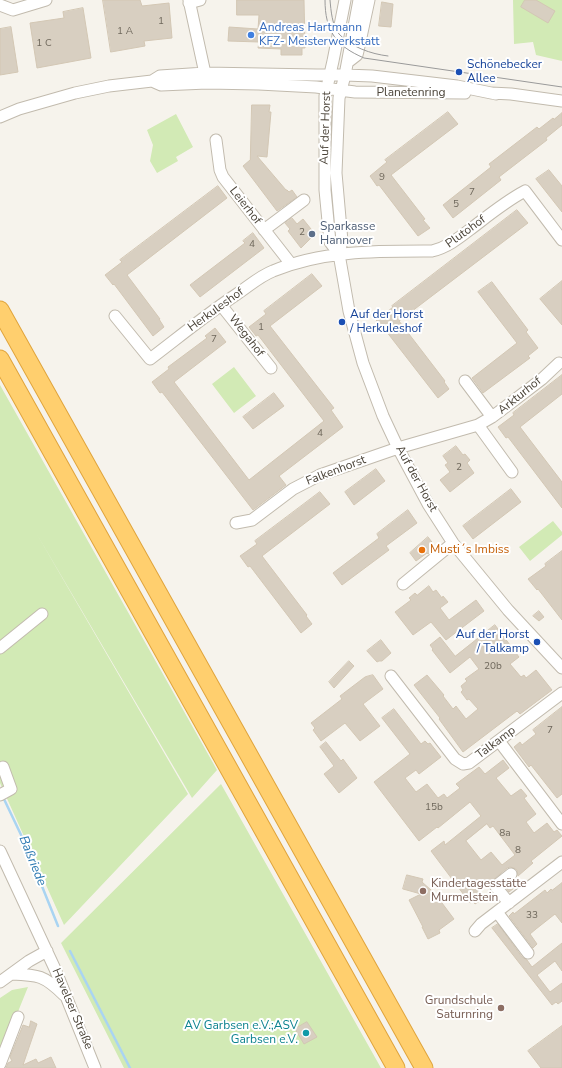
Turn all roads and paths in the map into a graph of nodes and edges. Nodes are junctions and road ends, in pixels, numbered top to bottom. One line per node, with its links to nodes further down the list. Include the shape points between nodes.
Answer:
1 (46, 0): 6 (street, via 13,10)
2 (345, 0): 8 (street, Auf der Horst)
3 (359, 0): 7 (street, Auf der Horst)
4 (369, 0): 7 (street, via 357,55)
5 (193, 1): 10 (street)
6 (0, 5)
7 (348, 62): 9 (street, Auf der Horst)
8 (330, 75): 9 (street, Planetenring); 10 (street); 11 (street, Auf der Horst)
9 (345, 75): 12 (street, Auf der Horst); 13 (street, Planetenring, via 413,80)
10 (206, 78): 11 (street); 15 (street, via 161,85 152,81 109,86 75,93)
11 (327, 89): 12 (street, Planetenring); 20 (street, Auf der Horst, via 325,190 330,242)
12 (341, 91): 13 (street, Planetenring); 20 (street, Auf der Horst, via 336,173 342,241)
13 (496, 94): 14 (street, Planetenring)
14 (562, 100)
15 (0, 117)
16 (216, 140): 18 (street, Leierhof, via 223,177)
17 (304, 200): 18 (street)
18 (264, 230): 21 (street, Leierhof)
19 (562, 240): 20 (street, Plutohof, via 525,191 512,197 454,242 440,249)
20 (339, 254): 21 (street, Herkuleshof); 30 (street, Auf der Horst, via 349,311 363,363)
21 (291, 264): 22 (street, Herkuleshof, via 272,271)
22 (221, 305): 24 (street, Herkuleshof, via 150,359); 27 (street, Wegahof)
23 (0, 310): 59 (highway)
24 (115, 316)
25 (0, 359): 58 (highway)
26 (559, 363): 29 (street, Arkturhof, via 536,384)
27 (271, 368)
28 (462, 383): 29 (street)
29 (486, 421): 30 (street, Arkturhof); 31 (street)
30 (398, 448): 32 (street, Falkenhorst, via 320,475 293,489 252,520); 33 (street, Auf der Horst, via 428,504)
31 (512, 472)
32 (236, 523)
33 (453, 543): 34 (street); 37 (street, Auf der Horst, via 508,610)
34 (403, 584)
35 (42, 614): 36 (street)
36 (0, 648)
37 (562, 668)
38 (391, 676): 40 (street, Talkamp, via 459,763 469,763)
39 (562, 693): 40 (street, Talkamp)
40 (499, 741): 43 (street)
41 (3, 767): 42 (street, via 11,790)
42 (0, 795)
43 (562, 824)
44 (0, 851): 50 (street, Havelser Straße)
45 (562, 862): 47 (street)
46 (510, 874): 47 (street, via 496,885)
47 (509, 903): 48 (street)
48 (497, 912): 49 (street); 51 (street)
49 (474, 931)
50 (47, 952): 52 (street); 54 (street, Havelser Straße)
51 (528, 953)
52 (11, 974): 53 (street); 54 (street, via 33,975 46,979)
53 (0, 982)
54 (67, 998): 57 (street, Havelser Straße)
55 (18, 1017): 56 (street)
56 (0, 1064)
57 (95, 1068)
58 (396, 1068)
59 (424, 1068)

